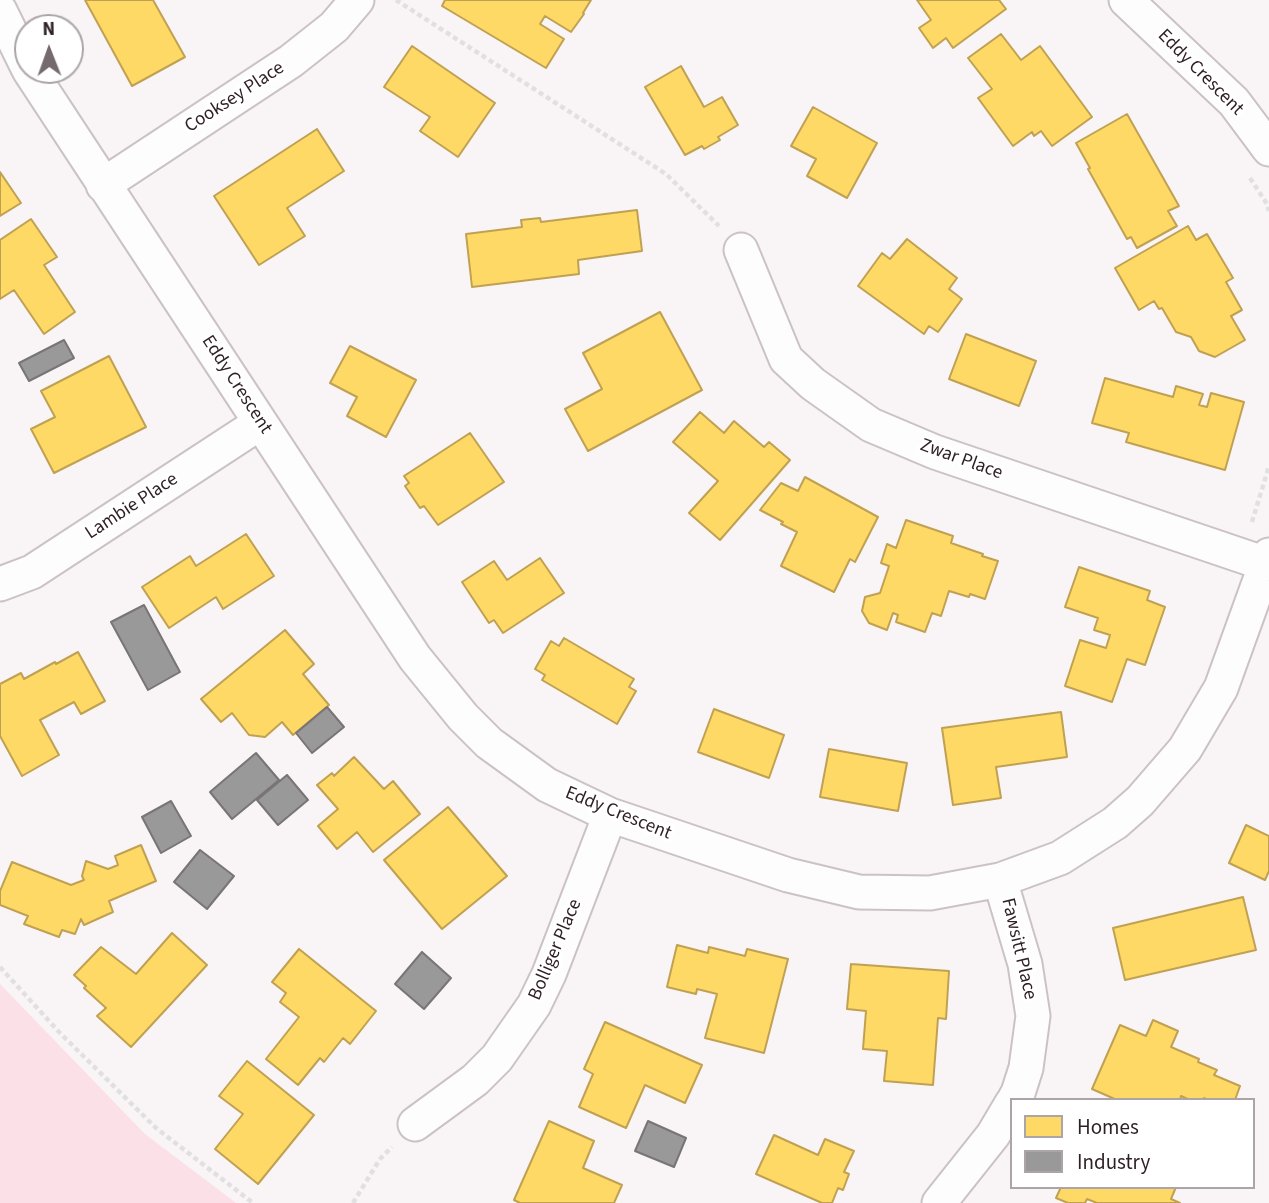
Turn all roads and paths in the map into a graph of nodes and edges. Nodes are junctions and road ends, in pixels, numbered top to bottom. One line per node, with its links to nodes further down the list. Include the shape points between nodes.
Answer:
1 (357, 0): 8 (street, Cooksey Place, via 334,27 291,61)
2 (396, 0): 9 (path, via 666,174)
3 (1126, 0): 7 (street, Eddy Crescent, via 1234,102)
4 (0, 11): 5 (street, Eddy Crescent)
5 (14, 39)
6 (39, 84): 8 (street, Eddy Crescent)
7 (1269, 149)
8 (103, 185): 10 (street, Eddy Crescent)
9 (741, 250): 13 (street, Zwar Place, via 786,359 871,425 935,452)
10 (260, 422): 14 (street, Lambie Place, via 32,572); 15 (street, Eddy Crescent, via 415,658 463,717 489,743 547,785)
11 (1269, 466): 12 (path)
12 (1259, 503)
13 (1267, 559): 16 (street, Eddy Crescent, via 1221,688 1185,749 1115,823 1060,858)
14 (0, 584)
15 (610, 815): 16 (street, Eddy Crescent, via 788,876 859,892 930,893); 20 (street, Bolliger Place, via 534,1005 497,1058)
16 (1000, 880): 18 (street, Fawsitt Place, via 1025,964 1033,1016 1027,1068)
17 (0, 967): 21 (path, via 156,1128)
18 (1014, 1098)
19 (1010, 1106): 23 (street, Fawsitt Place)
20 (415, 1124): 22 (path, via 380,1158)
21 (253, 1203)
22 (353, 1203)
23 (939, 1203)

